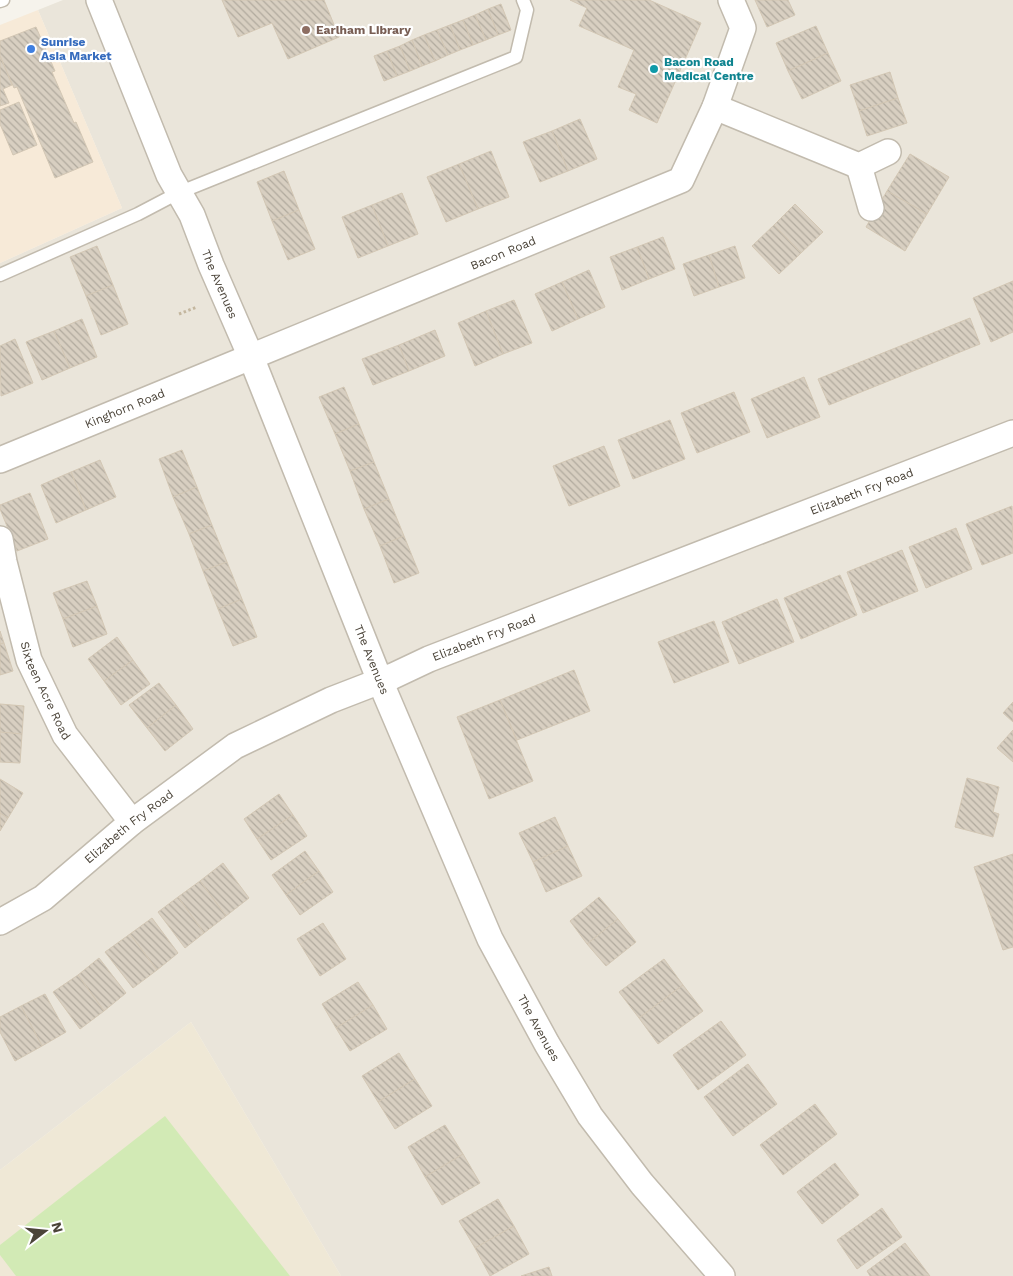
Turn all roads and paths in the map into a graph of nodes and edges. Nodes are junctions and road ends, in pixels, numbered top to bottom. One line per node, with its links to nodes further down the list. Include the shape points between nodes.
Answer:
1 (99, 0): 7 (street, The Avenues)
2 (523, 0): 7 (lane, via 527,10 516,57)
3 (731, 0): 4 (street, Bacon Road, via 743,28)
4 (715, 107): 6 (street); 10 (street, Bacon Road, via 681,180)
5 (888, 152): 6 (street)
6 (860, 166): 8 (street)
7 (178, 193): 9 (lane); 10 (street, The Avenues, via 192,215)
8 (871, 208)
9 (0, 275)
10 (251, 357): 12 (street, Kinghorn Road); 14 (street, The Avenues)
11 (1013, 433): 14 (street, Elizabeth Fry Road)
12 (0, 460)
13 (0, 539): 15 (street, Sixteen Acre Road, via 29,660 65,734)
14 (380, 681): 15 (street, Elizabeth Fry Road, via 331,700 235,746); 17 (street, The Avenues, via 490,939 547,1044 590,1116 630,1169)
15 (132, 822): 16 (street, Elizabeth Fry Road, via 43,898)
16 (0, 922)
17 (722, 1276)

